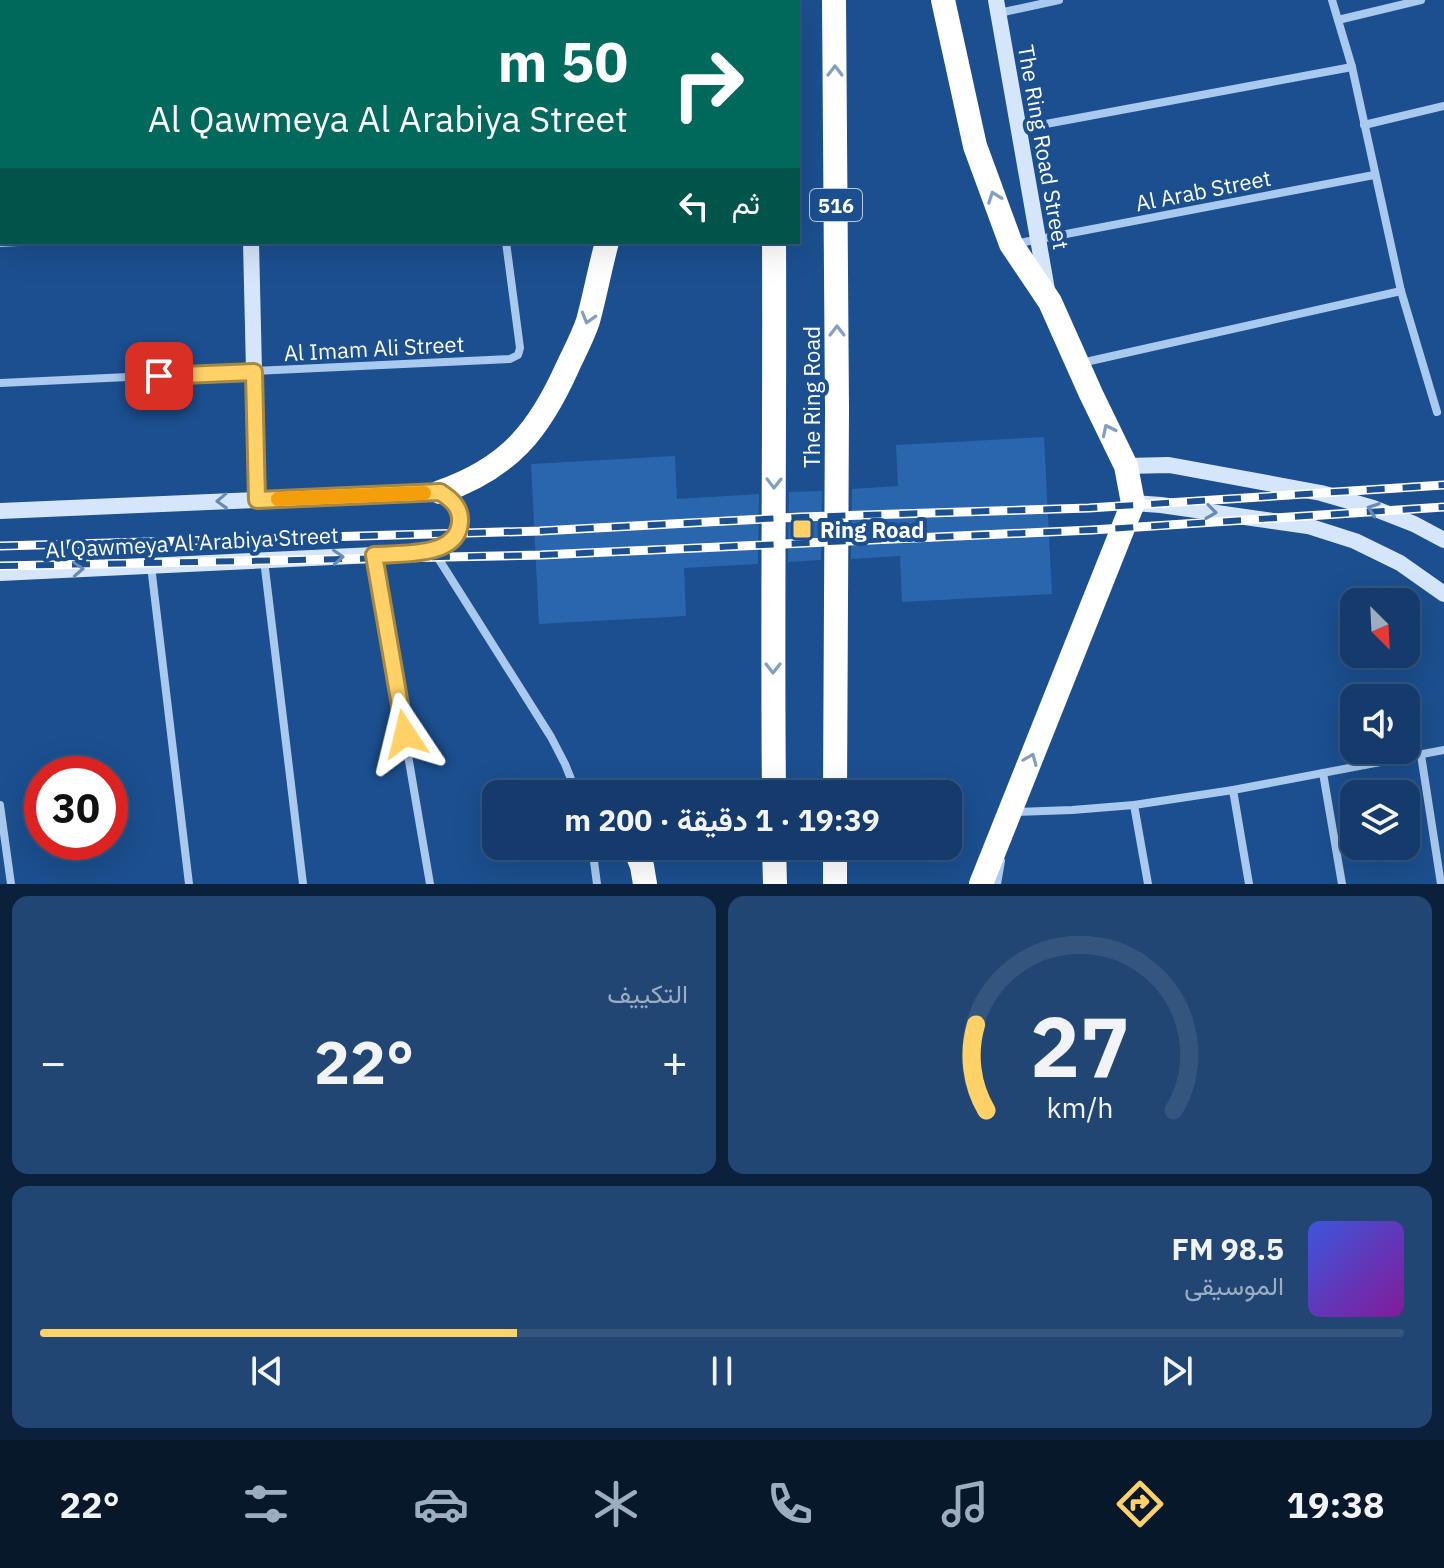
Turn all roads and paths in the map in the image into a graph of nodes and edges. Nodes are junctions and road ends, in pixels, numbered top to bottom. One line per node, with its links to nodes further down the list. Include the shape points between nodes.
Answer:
1 (834, 0): 42 (highway, The Ring Road / 516, one-way to 1)
2 (943, 0): 18 (highway, one-way to 2, via 975,146)
3 (1059, 0): 6 (street)
4 (1332, 0): 7 (street)
5 (1421, 0): 7 (street)
6 (997, 7): 11 (street, The Ring Road Street)
7 (1338, 20): 8 (street)
8 (1352, 67): 10 (street); 11 (street)
9 (1444, 106): 10 (street)
10 (1364, 125): 12 (street)
11 (1019, 129): 13 (street, The Ring Road Street)
12 (1374, 175): 13 (street, Al Arab Street); 19 (street)
13 (1037, 239): 18 (street, Al Arab Street); 20 (street, The Ring Road Street)
14 (251, 244): 22 (street)
15 (506, 244): 22 (street, Al Imam Ali Street, via 518,355)
16 (607, 244): 26 (highway, one-way to 26, via 587,324 546,411 491,469)
17 (774, 244): 41 (highway, The Ring Road, one-way to 41)
18 (1011, 244): 20 (highway)
19 (1401, 291): 21 (street); 24 (street)
20 (1050, 302): 21 (highway)
21 (1077, 364): 25 (highway, one-way to 21)
22 (254, 372): 23 (street, Al Imam Ali Street); 27 (street)
23 (0, 383)
24 (1437, 412)
25 (1126, 466): 28 (highway); 30 (street, one-way to 25, via 1373,508 1321,493 1169,465)
26 (440, 492): 27 (street, Al Qawmeya Al Arabiya Street); 31 (street, via 459,511 460,524 446,546)
27 (257, 500): 29 (street, Al Qawmeya Al Arabiya Street, one-way to 29)
28 (1133, 503): 36 (street, one-way to 36, via 1308,526 1400,563); 46 (highway, one-way to 28)
29 (0, 511)
30 (1444, 540)
31 (433, 550): 32 (street, Al Qawmeya Al Arabiya Street); 40 (street, via 551,737)
32 (374, 555): 33 (street, Al Qawmeya Al Arabiya Street, one-way to 32); 54 (street)
33 (264, 560): 34 (street, Al Qawmeya Al Arabiya Street); 53 (street)
34 (151, 566): 35 (street, Al Qawmeya Al Arabiya Street, one-way to 34); 52 (street)
35 (0, 573)
36 (1444, 594)
37 (1444, 750): 38 (street)
38 (1421, 755): 39 (street); 64 (street)
39 (1323, 773): 43 (street); 63 (street)
40 (571, 780)
41 (774, 780)
42 (835, 780)
43 (1233, 790): 45 (street); 62 (street)
44 (0, 805): 51 (street)
45 (1134, 805): 46 (street); 61 (street)
46 (1010, 812): 59 (highway); 60 (street)
47 (594, 860): 55 (street)
48 (640, 860): 56 (highway)
49 (774, 860): 57 (highway)
50 (835, 860): 58 (highway)
51 (11, 884)
52 (189, 884)
53 (303, 884)
54 (430, 884)
55 (597, 884)
56 (645, 884)
57 (775, 884)
58 (835, 884)
59 (981, 884)
60 (997, 884)
61 (1148, 884)
62 (1249, 884)
63 (1342, 884)
64 (1441, 884)

